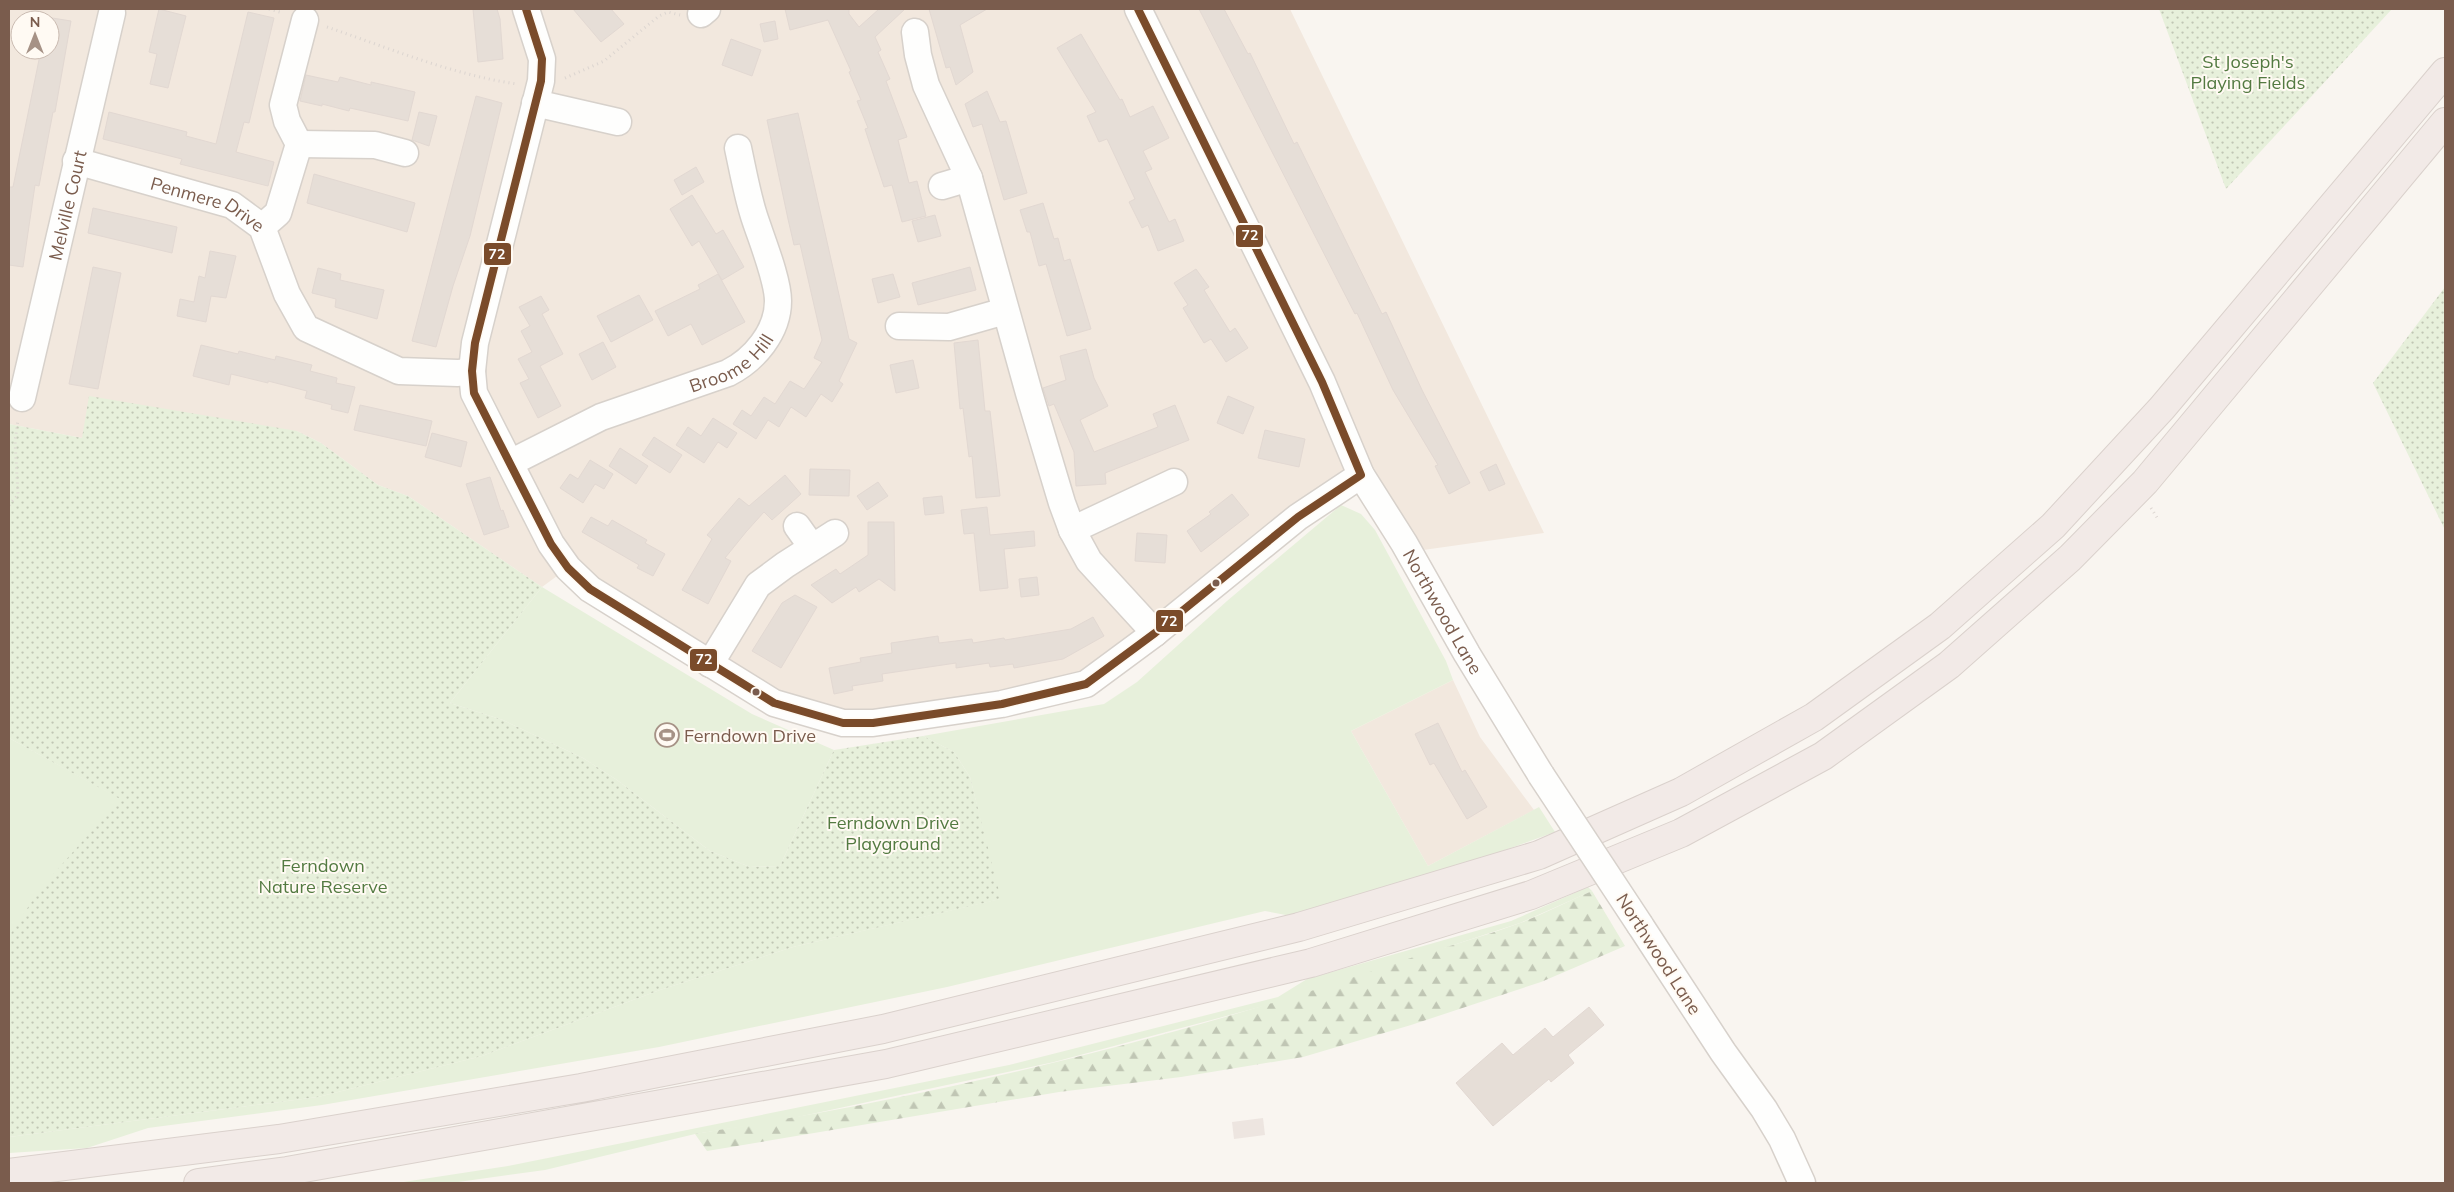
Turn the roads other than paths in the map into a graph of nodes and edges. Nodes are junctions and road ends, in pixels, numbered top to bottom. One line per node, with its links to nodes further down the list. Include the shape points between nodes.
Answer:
1 (526, 9): 7 (street, via 542,59)
2 (1138, 9): 22 (street, Northwood Lane, via 1322,382)
3 (112, 13): 13 (street, Melville Court)
4 (306, 20): 10 (street, via 283,105)
5 (915, 32): 14 (street, via 926,85)
6 (2445, 72): 30 (highway, via 2162,408 2053,526 1940,626 1814,717 1681,792 1539,855 1298,927 883,1029 582,1088 279,1139)
7 (538, 92): 8 (street); 19 (street, via 475,343)
8 (618, 122)
9 (2445, 122): 31 (highway, via 2145,482 2070,558 1948,665 1823,756 1681,833 1531,895 1312,962 915,1057 287,1172)
10 (299, 144): 12 (street, via 375,145); 16 (street, via 278,213)
11 (738, 148): 21 (street, Broome Hill, via 778,300 771,328 760,348 744,365 728,373 601,417)
12 (406, 153)
13 (76, 161): 16 (street, Penmere Drive, via 232,205); 20 (street, Melville Court)
14 (969, 178): 15 (street); 17 (street)
15 (942, 186)
16 (262, 227): 19 (street, Penmere Drive, via 288,294 306,328 399,371)
17 (1005, 311): 18 (street, via 949,327); 25 (street)
18 (900, 326)
19 (472, 371): 21 (street, via 474,393)
20 (22, 398)
21 (510, 463): 29 (street, via 551,544 568,568 590,589)
22 (1360, 475): 28 (street, via 1298,517); 32 (street, Northwood Lane, bridge, via 1404,543 1541,775 1764,1109)
23 (1174, 482): 25 (street)
24 (797, 526): 27 (street)
25 (1072, 530): 28 (street, via 1089,561)
26 (835, 533): 27 (street)
27 (812, 547): 29 (street, via 758,585)
28 (1156, 633): 29 (street, via 1086,684 1002,704 873,723 842,723 774,704)
29 (710, 664)
30 (9, 1172)
31 (198, 1183)
32 (1802, 1183)

